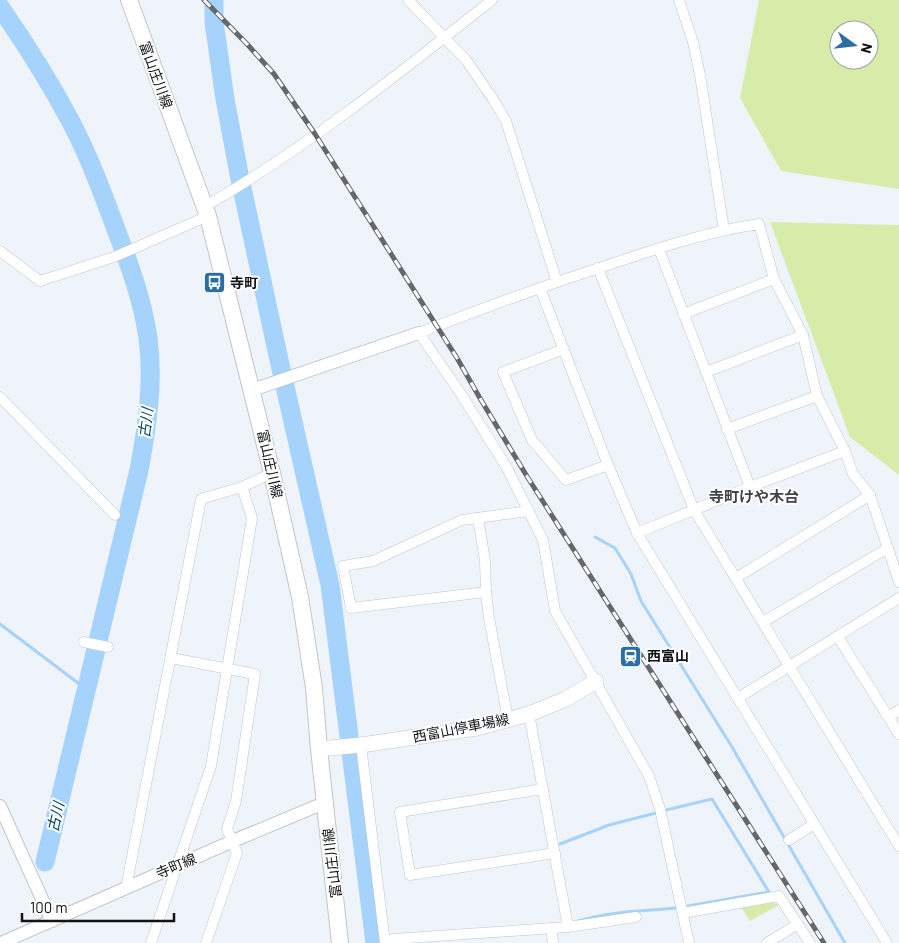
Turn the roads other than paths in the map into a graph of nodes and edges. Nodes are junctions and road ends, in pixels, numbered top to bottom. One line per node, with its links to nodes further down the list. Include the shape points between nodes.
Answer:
1 (129, 0): 6 (main road, 富山庄川線)
2 (408, 0): 5 (street)
3 (492, 0): 5 (street)
4 (678, 0): 7 (street, via 693,42 700,75)
5 (444, 38): 6 (street); 12 (street, via 466,60 506,121)
6 (206, 212): 9 (street, via 114,257 40,281); 19 (main road, 富山庄川線)
7 (724, 230): 8 (street); 11 (street, via 759,224)
8 (658, 249): 10 (street); 14 (street)
9 (0, 251)
10 (598, 268): 12 (street); 29 (street)
11 (774, 279): 14 (street); 16 (street)
12 (557, 282): 13 (street)
13 (540, 288): 15 (street); 17 (street)
14 (683, 314): 18 (street)
15 (419, 333): 19 (street); 30 (street, via 507,468)
16 (803, 335): 18 (street); 20 (street)
17 (564, 349): 24 (street); 24 (street, via 503,372 532,440 566,480)
18 (706, 372): 22 (street)
19 (252, 390): 25 (main road, 富山庄川線)
20 (817, 396): 22 (street); 23 (street)
21 (0, 397): 31 (street)
22 (727, 429): 27 (street)
23 (845, 452): 27 (street); 28 (street, via 853,474)
24 (608, 465): 33 (street)
25 (272, 473): 26 (street); 54 (main road, 富山庄川線, via 300,597 314,688)
26 (242, 487): 43 (street, via 201,499); 45 (street, via 252,518)
27 (750, 487): 29 (street)
28 (870, 494): 34 (street); 35 (street)
29 (694, 510): 33 (street); 35 (street)
30 (529, 511): 32 (street); 46 (street, via 543,540 555,611)
31 (115, 515)
32 (478, 518): 37 (street); 37 (street, via 462,520 373,561 343,566 351,608)
33 (637, 534): 47 (street)
34 (888, 548): 36 (street); 39 (street)
35 (736, 578): 39 (street)
36 (899, 582)
37 (486, 592): 51 (street)
38 (899, 598): 40 (street)
39 (763, 622): 44 (street)
40 (838, 637): 44 (street); 50 (street)
41 (84, 642): 42 (street)
42 (108, 647)
43 (171, 658): 45 (street); 64 (street)
44 (790, 666): 47 (street); 61 (street)
45 (227, 669): 60 (street, via 256,674 236,801 228,829); 63 (street, via 211,766)
46 (596, 681): 49 (main road, 西富山停車場線); 65 (street, via 649,776 660,809)
47 (738, 698): 58 (street)
48 (899, 710): 50 (street)
49 (529, 714): 51 (main road, 西富山停車場線); 55 (street)
50 (888, 717): 52 (street)
51 (508, 720): 53 (main road, 西富山停車場線, via 477,728)
52 (899, 734)
53 (361, 745): 54 (main road, 西富山停車場線); 77 (street)
54 (319, 749): 56 (main road, 富山庄川線)
55 (544, 789): 62 (street); 62 (street, via 400,812 410,875)
56 (324, 803): 60 (street, 寺町線); 76 (main road, 富山庄川線)
57 (0, 806): 67 (street)
58 (814, 824): 59 (street); 83 (street)
59 (789, 840)
60 (232, 841): 63 (street, 寺町線); 75 (street, via 237,853)
61 (899, 846)
62 (555, 853): 69 (street)
63 (177, 866): 64 (street, 寺町線); 74 (street)
64 (126, 888): 67 (street, 寺町線)
65 (683, 913): 68 (street, via 779,896); 71 (street)
66 (636, 917): 69 (street)
67 (52, 921): 73 (street, 寺町線)
68 (798, 924): 81 (street); 82 (street)
69 (568, 927): 70 (street)
70 (551, 928): 72 (street); 79 (street)
71 (688, 938): 80 (street)
72 (440, 939): 78 (street, via 393,939)
73 (0, 943)
74 (151, 943)
75 (206, 943)
76 (340, 943)
77 (385, 943)
78 (393, 943)
79 (553, 943)
80 (694, 943)
81 (767, 943)
82 (810, 943)
83 (887, 943)

